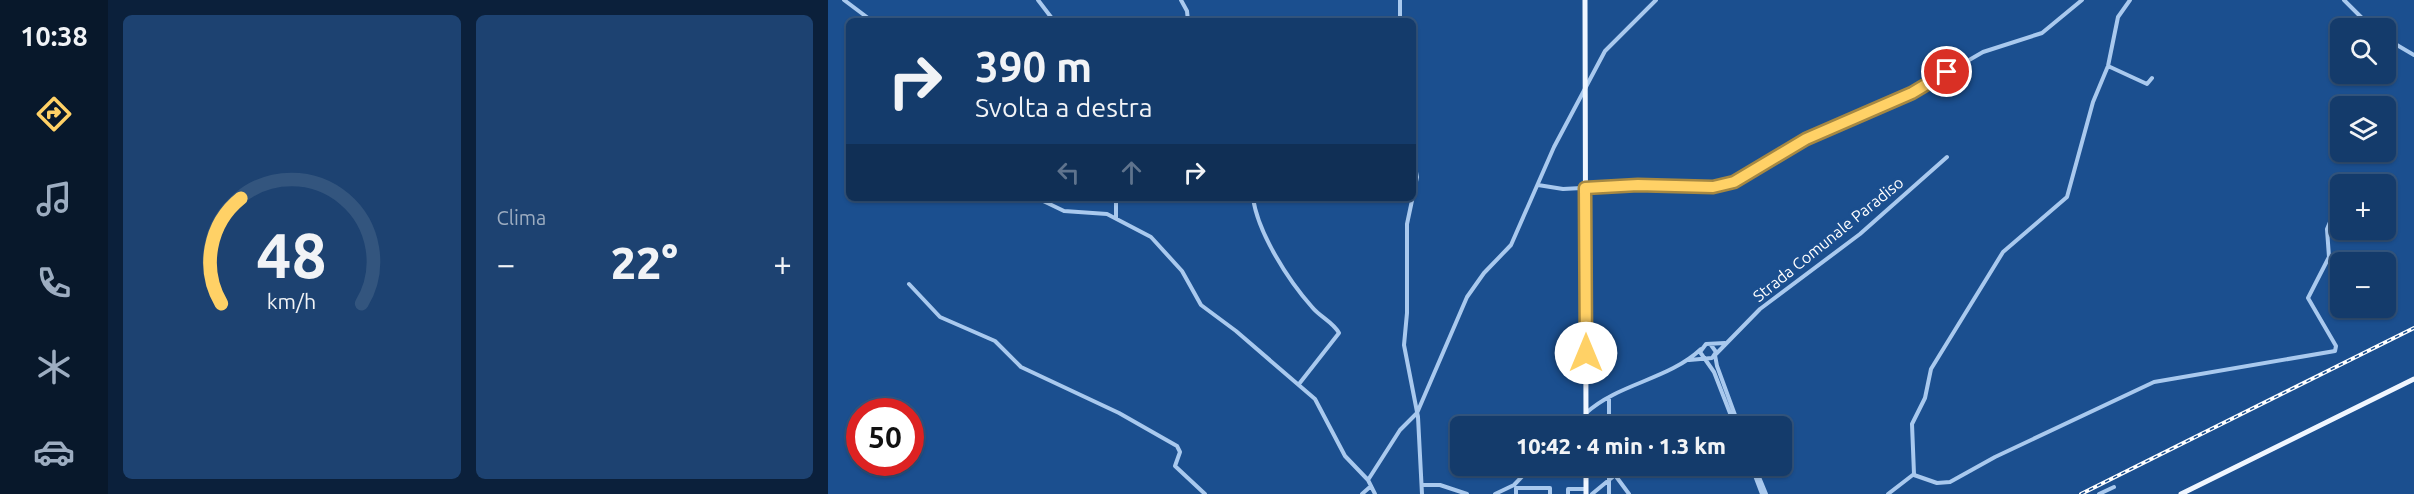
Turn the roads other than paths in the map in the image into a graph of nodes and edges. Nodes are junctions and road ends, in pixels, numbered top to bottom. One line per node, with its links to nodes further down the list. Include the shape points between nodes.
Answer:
1 (844, 0): 10 (street)
2 (1038, 0): 11 (street)
3 (1181, 0): 12 (street)
4 (1400, 0): 13 (street)
5 (1585, 0): 19 (main road)
6 (1656, 0): 19 (street, via 1607,47)
7 (2082, 0): 22 (street, via 2042,33 1983,52 1912,93 1806,139 1734,182 1713,187)
8 (2130, 0): 17 (street, via 2118,17)
9 (2344, 0): 14 (street)
10 (868, 18)
11 (1052, 18)
12 (1188, 18)
13 (1400, 18)
14 (2362, 18)
15 (2396, 44): 16 (street)
16 (2414, 55)
17 (2108, 66): 18 (street, via 2147,84); 44 (street, via 2082,138 2067,197 2003,252 1930,369 1925,398 1912,424)
18 (2152, 78)
19 (1585, 85): 21 (street); 22 (main road)
20 (1947, 157): 30 (street, Strada Comunale Paradiso, via 1860,234 1760,309)
21 (1538, 185): 22 (street); 39 (street, via 1511,245 1484,273 1464,303)
22 (1585, 188): 40 (main road)
23 (1043, 201): 27 (street, via 1064,211)
24 (1116, 201): 27 (street)
25 (1254, 201): 37 (street, via 1259,225 1283,266 1311,306 1339,333)
26 (1412, 201): 39 (street, via 1407,224 1404,345)
27 (1116, 218): 37 (street, via 1151,237 1182,271 1200,305)
28 (2330, 222): 44 (street, via 2329,257 2308,298 2336,346 2335,351 2154,382 1950,482 1937,483)
29 (909, 284): 54 (street, via 940,317 995,341 1019,365 1177,446 1180,452 1175,466)
30 (1726, 342): 31 (street); 33 (street, Strada Comunale Paradiso)
31 (1711, 344): 32 (street); 33 (street)
32 (1701, 349): 34 (street); 35 (street)
33 (1715, 355): 34 (street); 43 (street)
34 (1704, 359): 35 (street); 42 (street, via 1714,372)
35 (1689, 360): 38 (street)
36 (2414, 379): 69 (main road)
37 (1299, 384): 48 (street, via 1319,404 1349,462)
38 (1609, 396): 40 (street); 41 (street)
39 (1417, 412): 48 (street, via 1403,426); 50 (street)
40 (1586, 416)
41 (1609, 416)
42 (1733, 416)
43 (1734, 416)
44 (1914, 475): 67 (street)
45 (1523, 476): 59 (street)
46 (1609, 476): 49 (street)
47 (1757, 476): 66 (street)
48 (1368, 480): 51 (street)
49 (1609, 481): 63 (street); 64 (street); 65 (street, via 1615,475)
50 (1423, 485): 57 (street); 58 (street, via 1436,484)
51 (1371, 486): 55 (street); 56 (street)
52 (2114, 487): 68 (street)
53 (1586, 491): 62 (street, via 1568,489)
54 (1205, 494)
55 (1362, 494)
56 (1375, 494)
57 (1422, 494)
58 (1467, 494)
59 (1495, 494)
60 (1516, 494): 61 (street, via 1516,488 1550,488)
61 (1550, 494)
62 (1568, 494)
63 (1592, 494)
64 (1609, 494)
65 (1629, 494)
66 (1764, 494)
67 (1888, 494)
68 (2099, 494)
69 (2181, 494)

